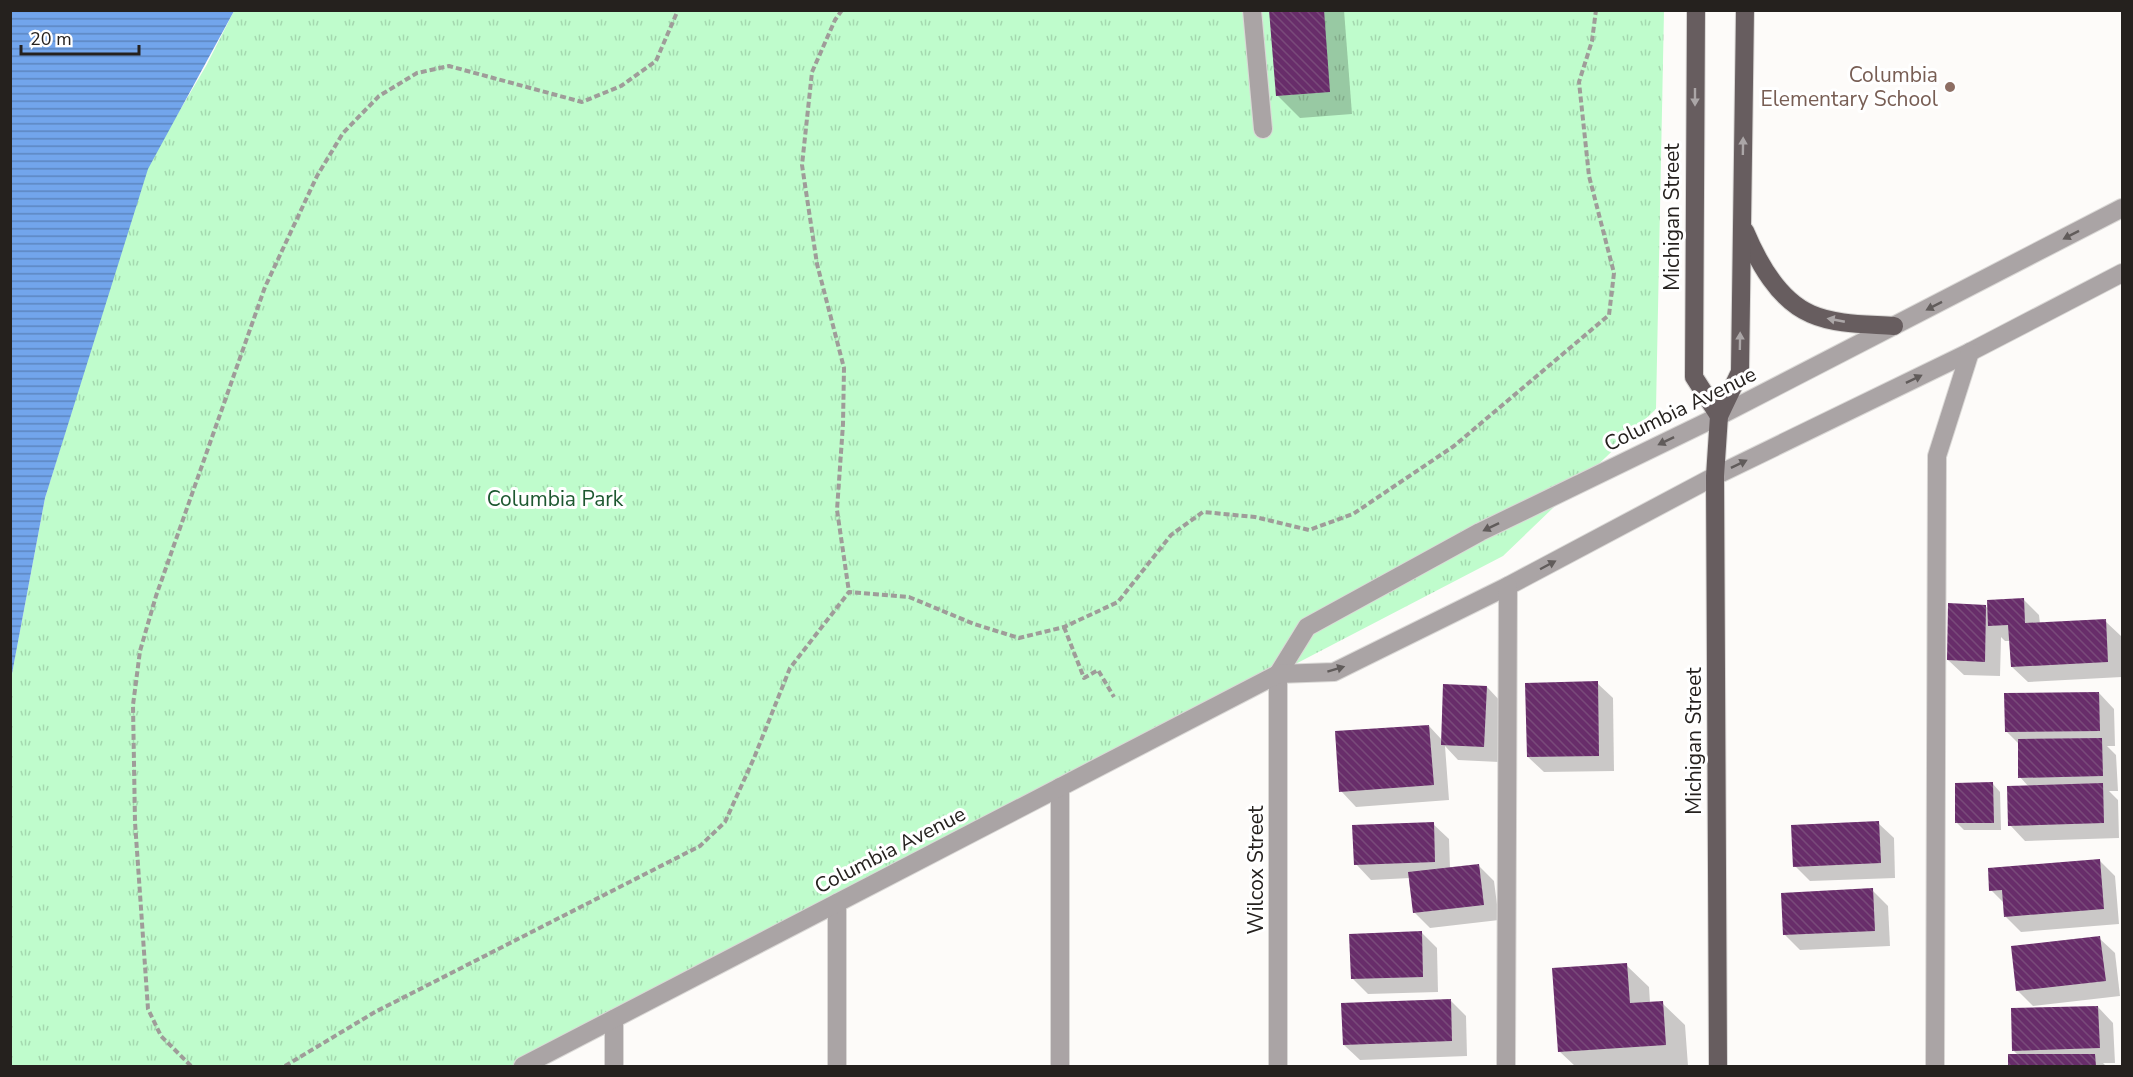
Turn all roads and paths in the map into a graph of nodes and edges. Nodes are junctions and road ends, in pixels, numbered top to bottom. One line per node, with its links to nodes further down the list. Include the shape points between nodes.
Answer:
1 (678, 10): 24 (path, via 656,62 621,86 582,102 449,66 417,73 379,96 343,133 317,176 265,287 156,596 141,651 133,705 135,822 148,1009 161,1036)
2 (842, 10): 16 (path, via 812,72 802,165 817,264 844,368 837,510)
3 (1252, 10): 7 (street)
4 (1596, 10): 17 (path, via 1593,41 1579,82 1589,176 1614,273 1609,315 1454,446 1353,514 1309,530 1255,517 1203,512 1171,535 1118,602)
5 (1696, 10): 13 (main road, Michigan Street, one-way to 13, via 1694,377)
6 (1745, 10): 9 (main road, Michigan Street, one-way to 6)
7 (1263, 129)
8 (2122, 208): 11 (street, Columbia Avenue, one-way to 11)
9 (1742, 225): 11 (main road, one-way to 9, via 1810,314 1779,291); 13 (main road, Michigan Street, one-way to 9, via 1740,372)
10 (2122, 273): 12 (street, Columbia Avenue)
11 (1894, 326): 13 (street, Columbia Avenue)
12 (1970, 352): 14 (street, Columbia Avenue, one-way to 12); 32 (street, via 1937,456)
13 (1719, 416): 14 (main road, Michigan Street); 18 (street, Columbia Avenue, one-way to 18, via 1480,532 1307,627)
14 (1715, 476): 15 (street, Columbia Avenue, one-way to 14); 31 (main road, Michigan Street)
15 (1508, 586): 18 (street, Columbia Avenue, one-way to 15, via 1334,672); 30 (street)
16 (849, 592): 17 (path, via 909,597 1019,638); 25 (path, via 790,668 725,822 700,846 375,1012)
17 (1064, 627): 19 (path, via 1084,678 1098,670)
18 (1278, 674): 20 (street, Columbia Avenue); 29 (street, Wilcox Street)
19 (1114, 697)
20 (1060, 787): 21 (street, Columbia Avenue); 28 (street)
21 (837, 903): 22 (street, Columbia Avenue); 27 (street)
22 (614, 1019): 23 (street, Columbia Avenue); 26 (street)
23 (529, 1065)
24 (191, 1066)
25 (285, 1066)
26 (614, 1066)
27 (837, 1066)
28 (1060, 1066)
29 (1278, 1066)
30 (1506, 1066)
31 (1718, 1066)
32 (1935, 1066)

